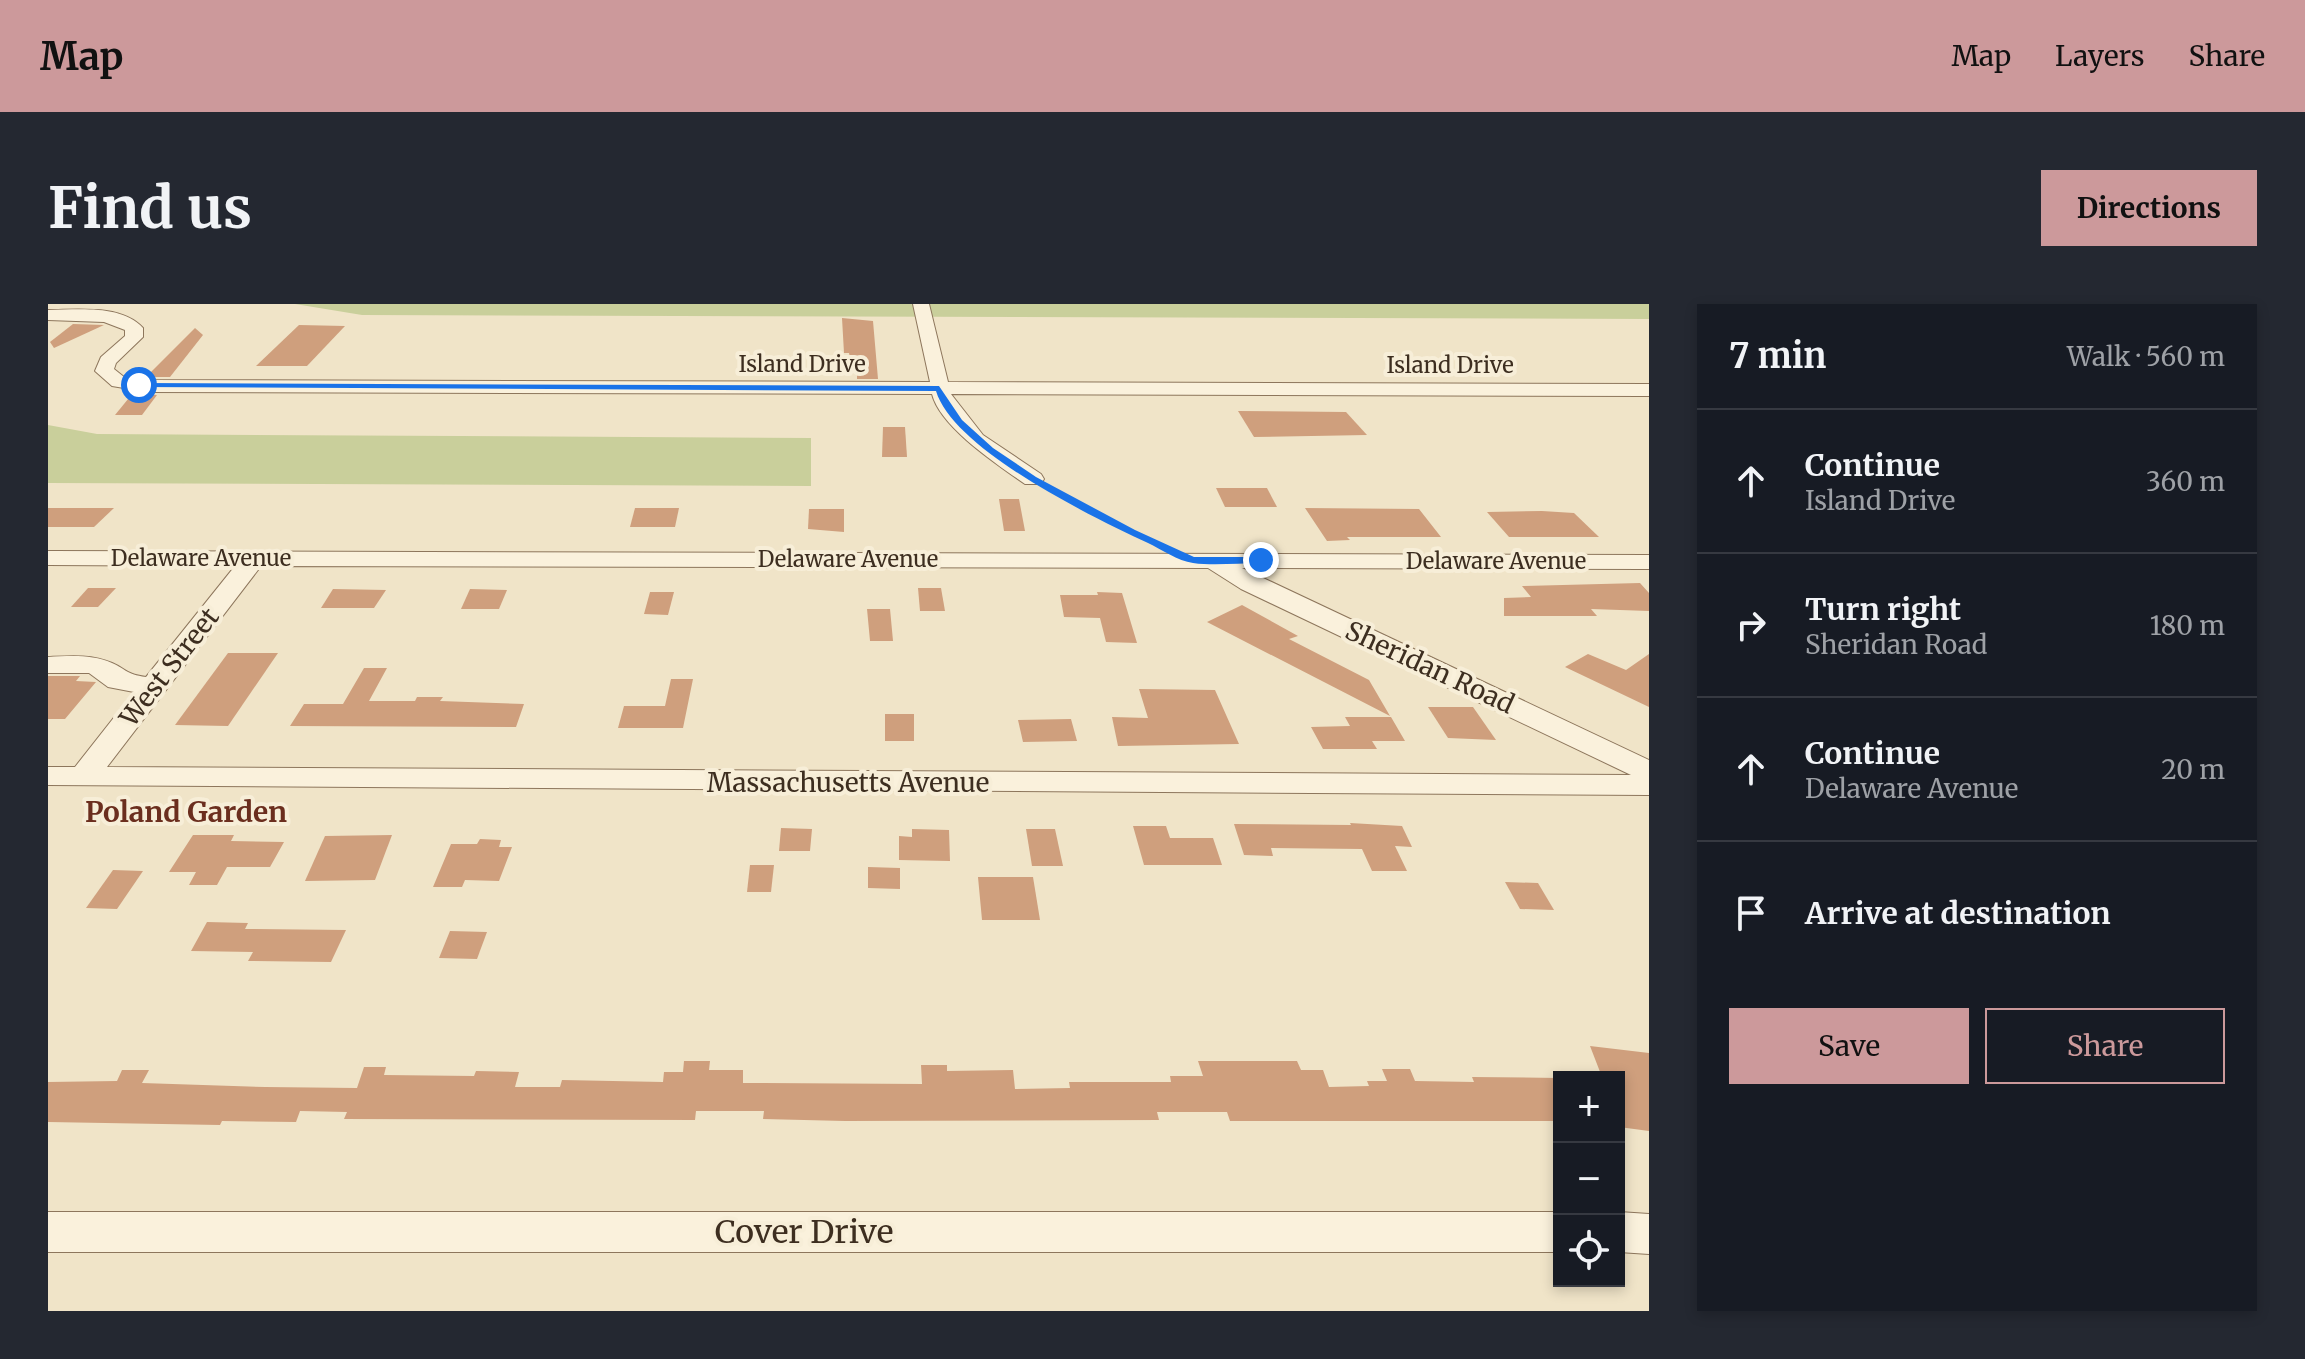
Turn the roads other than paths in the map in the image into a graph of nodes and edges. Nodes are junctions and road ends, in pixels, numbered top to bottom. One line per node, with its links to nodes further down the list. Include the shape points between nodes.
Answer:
1 (921, 304): 3 (street)
2 (48, 315): 3 (street, Island Drive, via 130,324 134,337 107,361 104,371 119,382 139,385)
3 (939, 388): 4 (street, Island Drive); 5 (street, via 976,439)
4 (1649, 390)
5 (1033, 479)
6 (48, 558): 7 (street, Delaware Avenue)
7 (254, 558): 8 (street, Delaware Avenue); 11 (street, West Street)
8 (1203, 560): 9 (street, Delaware Avenue); 12 (street, Sheridan Road)
9 (1649, 562)
10 (48, 665): 11 (street, via 89,664 111,672 118,681)
11 (153, 687): 14 (street, West Street)
12 (1649, 772)
13 (48, 776): 14 (street, Massachusetts Avenue)
14 (84, 776): 15 (street, Massachusetts Avenue)
15 (1649, 785)
16 (48, 1232): 17 (street, Cover Drive)
17 (1553, 1232)
18 (1625, 1232): 19 (street)
19 (1649, 1234)

